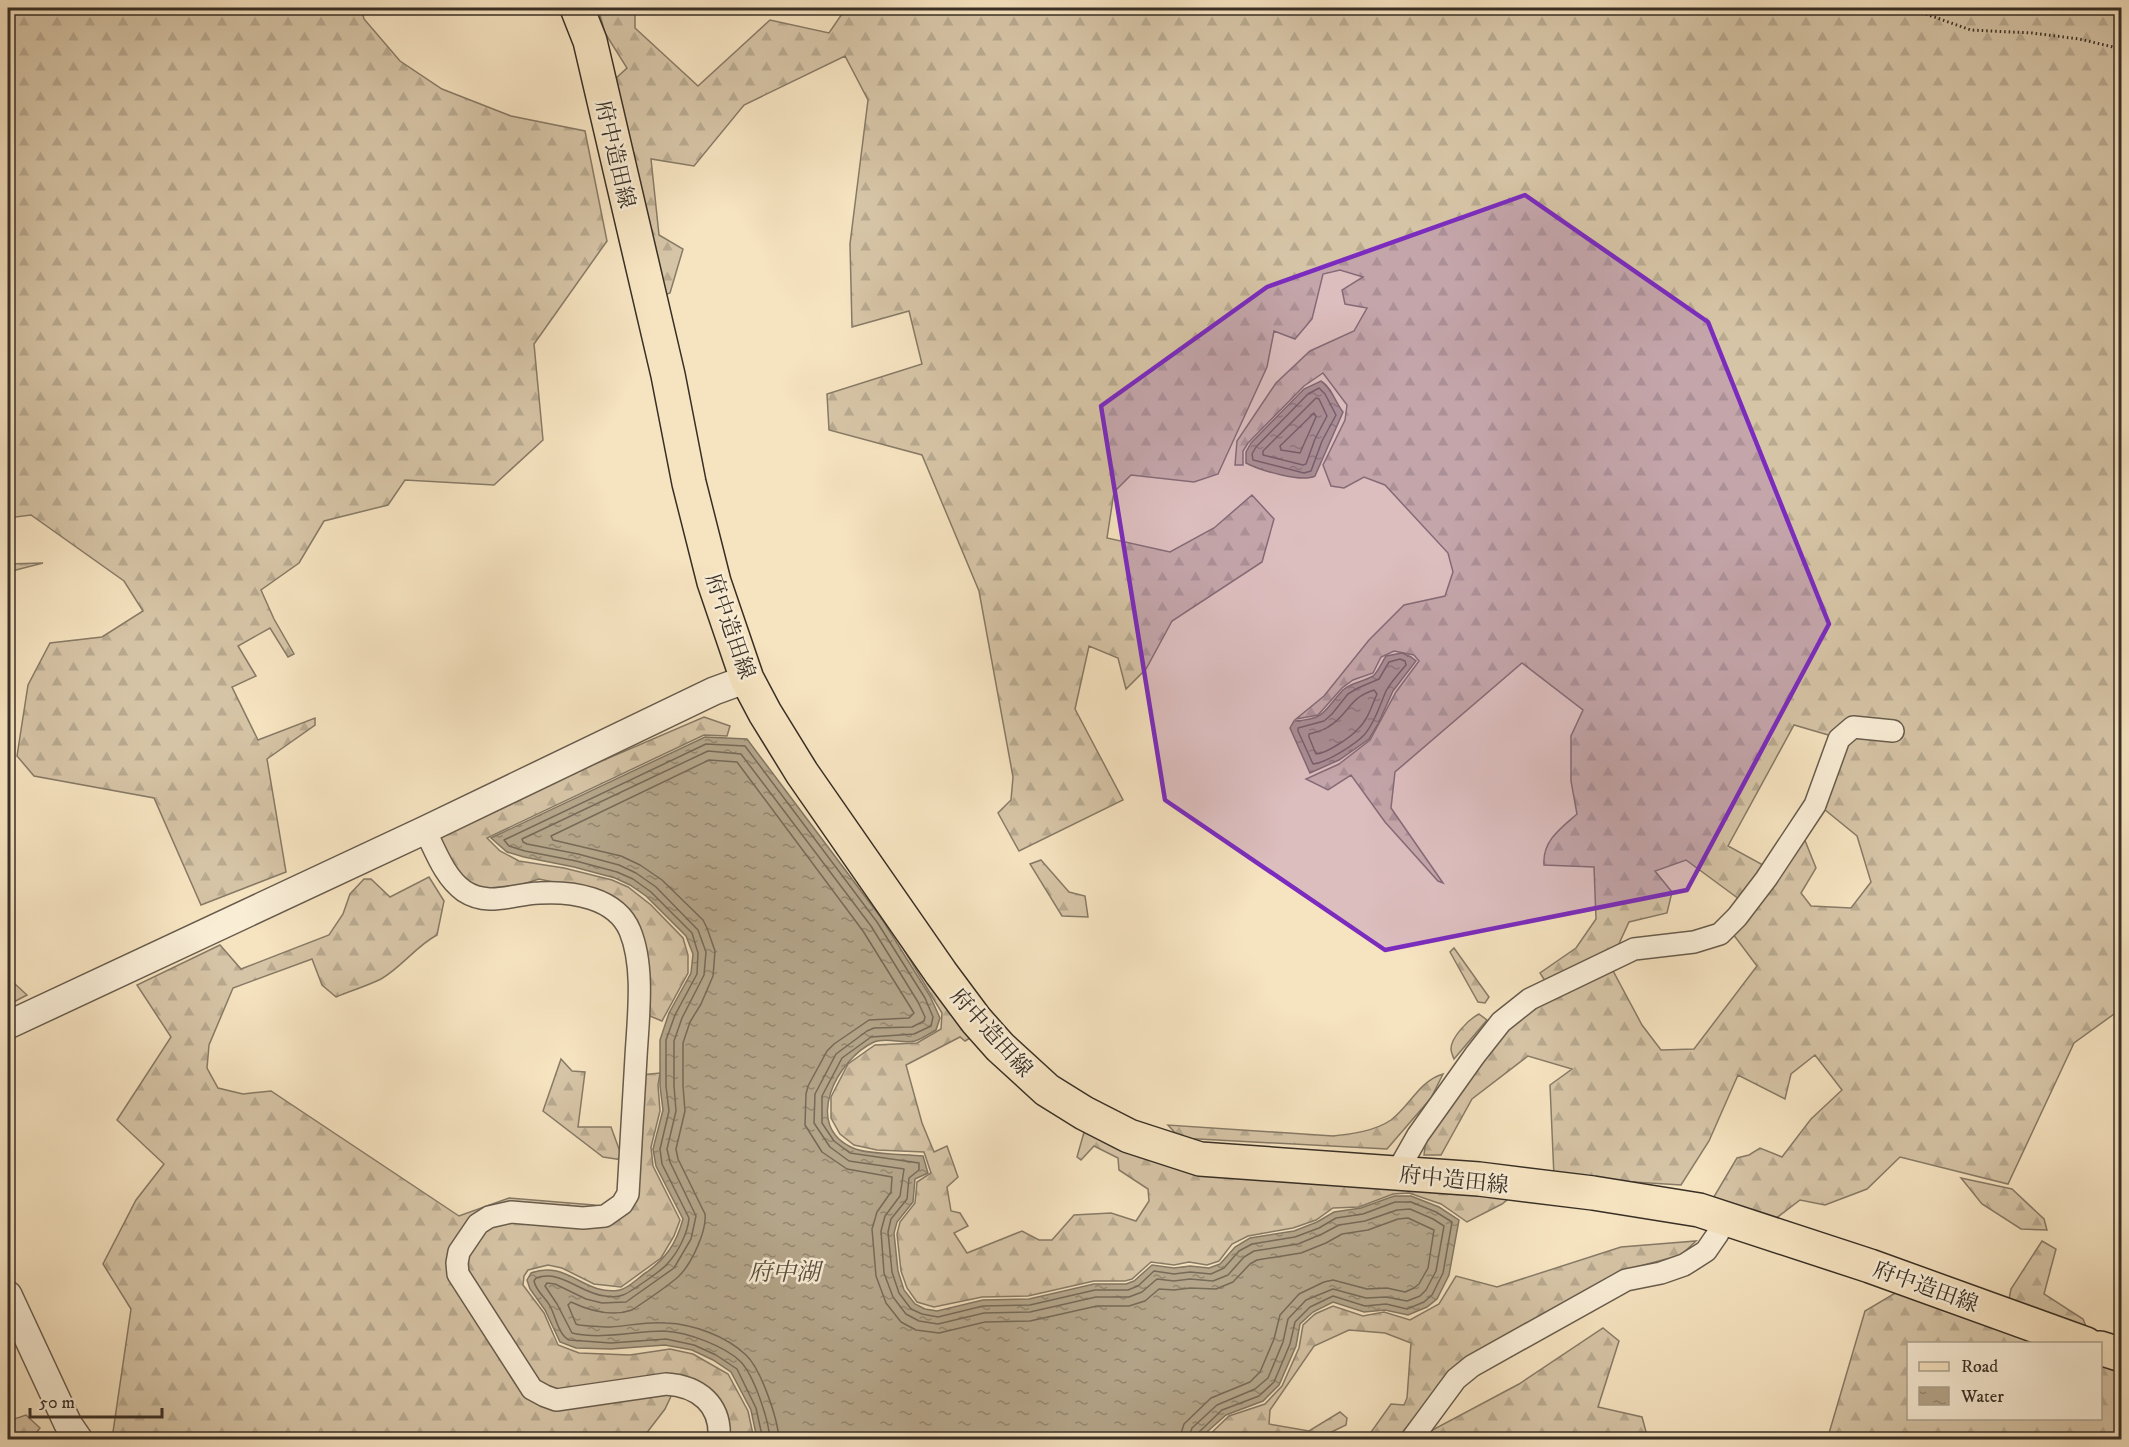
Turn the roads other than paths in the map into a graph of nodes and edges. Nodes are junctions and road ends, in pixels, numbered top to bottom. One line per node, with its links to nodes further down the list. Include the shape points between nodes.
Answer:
1 (577, 8): 2 (main road, 府中造田線, via 590,41 714,582)
2 (747, 679): 4 (street, via 714,691); 6 (main road, 府中造田線, via 802,773 975,1020 1047,1090 1129,1136 1200,1159)
3 (1893, 730): 6 (street, via 1853,726 1839,739 1815,805 1766,879 1720,934 1694,942 1634,949 1530,999 1501,1022 1474,1054)
4 (425, 830): 5 (street); 13 (street, via 450,878 463,891 481,899 537,893 587,897 620,915 630,930 636,953 639,994 628,1194 622,1204 605,1216 511,1212 489,1217 478,1224 459,1252 458,1274 532,1389 556,1400 683,1385 710,1403 718,1420)
5 (8, 1025)
6 (1397, 1172): 7 (main road, 府中造田線, via 1593,1193 1699,1210)
7 (1726, 1219): 9 (main road, 府中造田線); 14 (street, via 1706,1251 1684,1265 1626,1280 1472,1366 1456,1379)
8 (8, 1295): 12 (street)
9 (2080, 1342)
10 (2102, 1349): 11 (main road)
11 (2121, 1354)
12 (79, 1440)
13 (719, 1440)
14 (1412, 1440)

